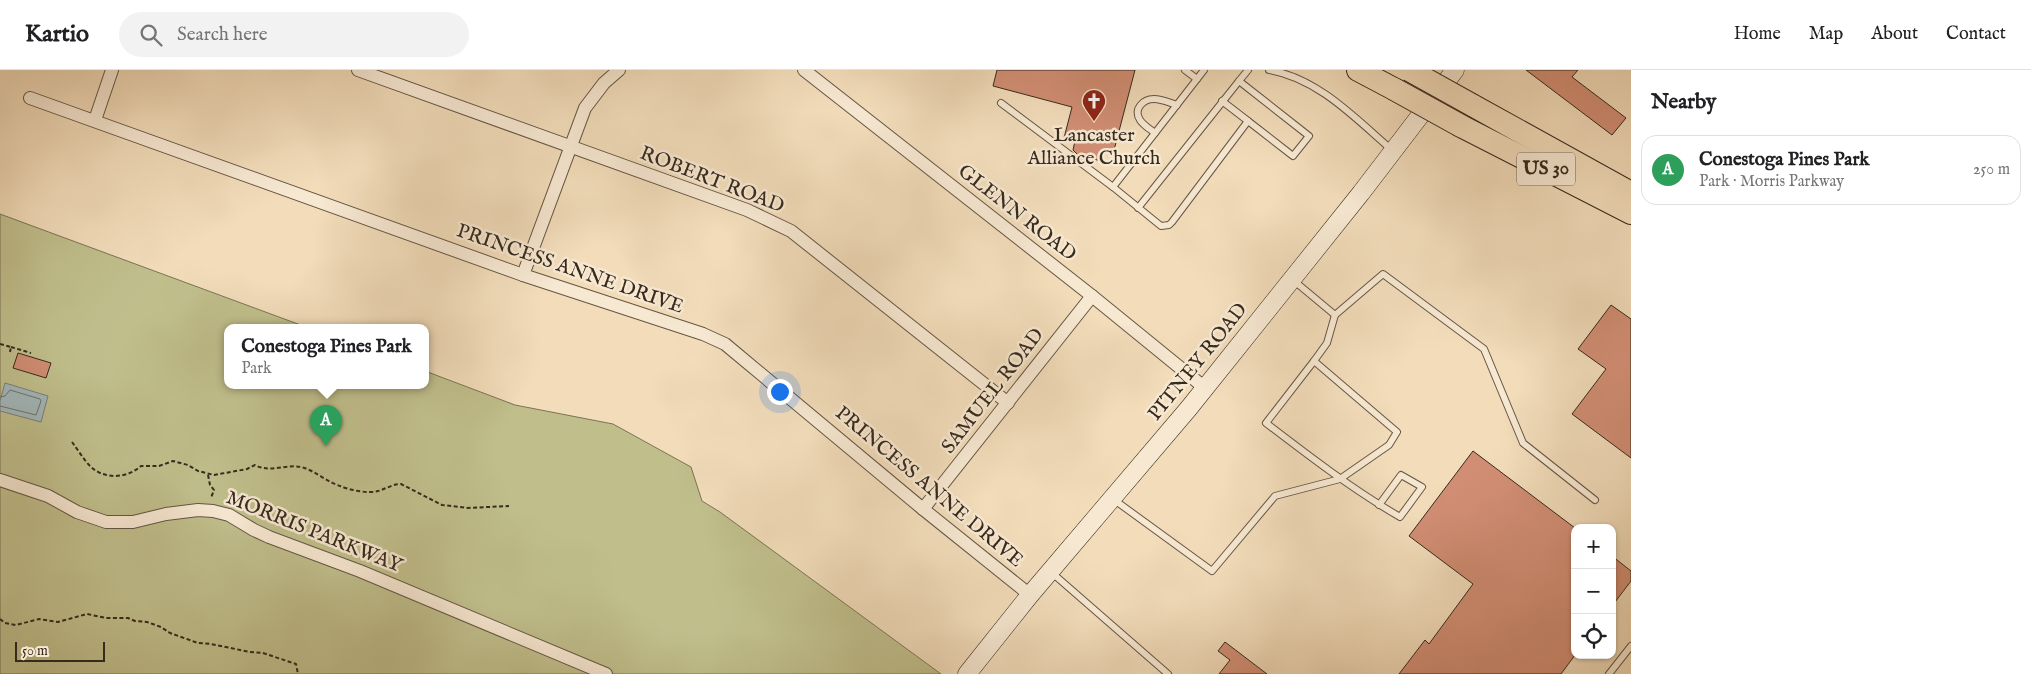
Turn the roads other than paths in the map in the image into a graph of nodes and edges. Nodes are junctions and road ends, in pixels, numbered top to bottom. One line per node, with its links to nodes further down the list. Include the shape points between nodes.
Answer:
1 (112, 70): 18 (street)
2 (358, 70): 21 (street, ROBERT ROAD)
3 (619, 70): 21 (street, via 604,83 585,108)
4 (804, 70): 31 (street, GLENN ROAD)
5 (1185, 70): 12 (lane)
6 (1204, 70): 12 (lane)
7 (1248, 70): 13 (lane)
8 (1269, 70): 22 (lane, via 1312,86)
9 (1358, 70): 28 (highway, US 30, bridge)
10 (1409, 70): 23 (highway, US 30, bridge)
11 (1455, 70): 22 (main road, PITNEY ROAD)
12 (1197, 79): 17 (lane)
13 (1239, 81): 15 (lane); 19 (lane, via 1309,136 1293,156)
14 (30, 98): 18 (street, PRINCESS ANNE DRIVE)
15 (1222, 101): 19 (lane); 27 (lane)
16 (1001, 102): 24 (lane)
17 (1177, 105): 20 (lane); 20 (lane, via 1156,99 1141,104 1138,116)
18 (95, 120): 29 (street, PRINCESS ANNE DRIVE)
19 (1248, 121): 27 (lane, via 1169,225 1161,226)
20 (1155, 133): 24 (lane)
21 (570, 147): 29 (street); 35 (street, ROBERT ROAD, via 747,210 791,231)
22 (1393, 151): 30 (main road, PITNEY ROAD)
23 (1581, 165): 25 (highway); 26 (highway, US 30)
24 (1112, 188): 27 (lane)
25 (1631, 189)
26 (1631, 193)
27 (1138, 208)
28 (1631, 213)
29 (523, 275): 41 (street, PRINCESS ANNE DRIVE, via 725,344)
30 (1292, 279): 32 (lane); 34 (main road, PITNEY ROAD)
31 (1092, 296): 34 (street, GLENN ROAD); 35 (street, SAMUEL ROAD)
32 (1335, 315): 33 (lane, via 1327,343); 39 (lane, via 1382,274 1484,349 1523,443)
33 (1314, 362): 36 (lane, via 1266,423); 36 (lane, via 1397,432 1389,445)
34 (1205, 388): 38 (main road, PITNEY ROAD)
35 (1008, 403): 41 (street, SAMUEL ROAD)
36 (1340, 479): 38 (lane, via 1275,496 1212,570); 40 (lane)
37 (0, 480): 45 (street, MORRIS PARKWAY, via 48,496 77,512 106,522 133,522 198,510 229,515 269,537 360,570)
38 (1112, 499): 42 (main road, PITNEY ROAD)
39 (1595, 500)
40 (1379, 505): 40 (lane, via 1400,517 1422,487 1401,475)
41 (923, 509): 43 (street, PRINCESS ANNE DRIVE)
42 (1050, 572): 43 (main road, PITNEY ROAD); 47 (lane)
43 (1030, 595): 46 (main road, PITNEY ROAD)
44 (1631, 646): 48 (lane)
45 (606, 674)
46 (967, 674)
47 (1168, 674)
48 (1609, 674)

